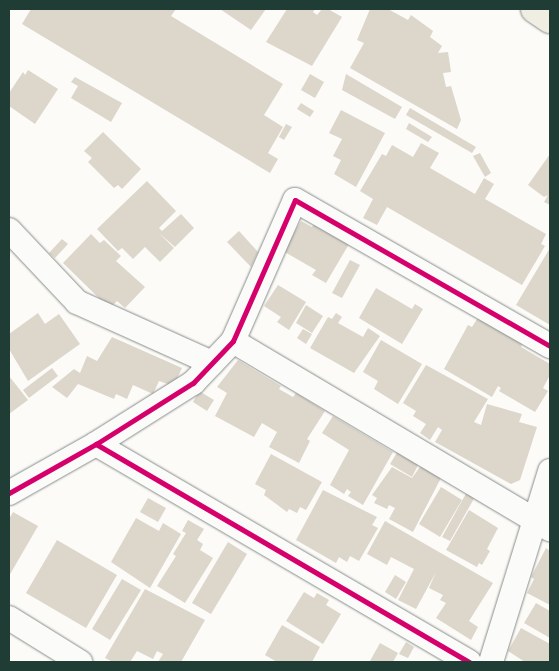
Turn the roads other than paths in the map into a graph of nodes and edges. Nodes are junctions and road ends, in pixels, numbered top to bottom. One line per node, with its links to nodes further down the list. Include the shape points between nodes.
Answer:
1 (535, 9): 2 (highway)
2 (550, 19)
3 (9, 230): 6 (street, via 77,302)
4 (233, 341): 5 (street, via 295,200); 6 (street); 10 (street)
5 (550, 346)
6 (212, 363): 7 (street, via 194,382)
7 (96, 444): 9 (street); 13 (street)
8 (550, 471): 10 (street)
9 (9, 493)
10 (543, 525): 14 (street)
11 (9, 618): 12 (street)
12 (80, 662)
13 (469, 662)
14 (491, 662)

